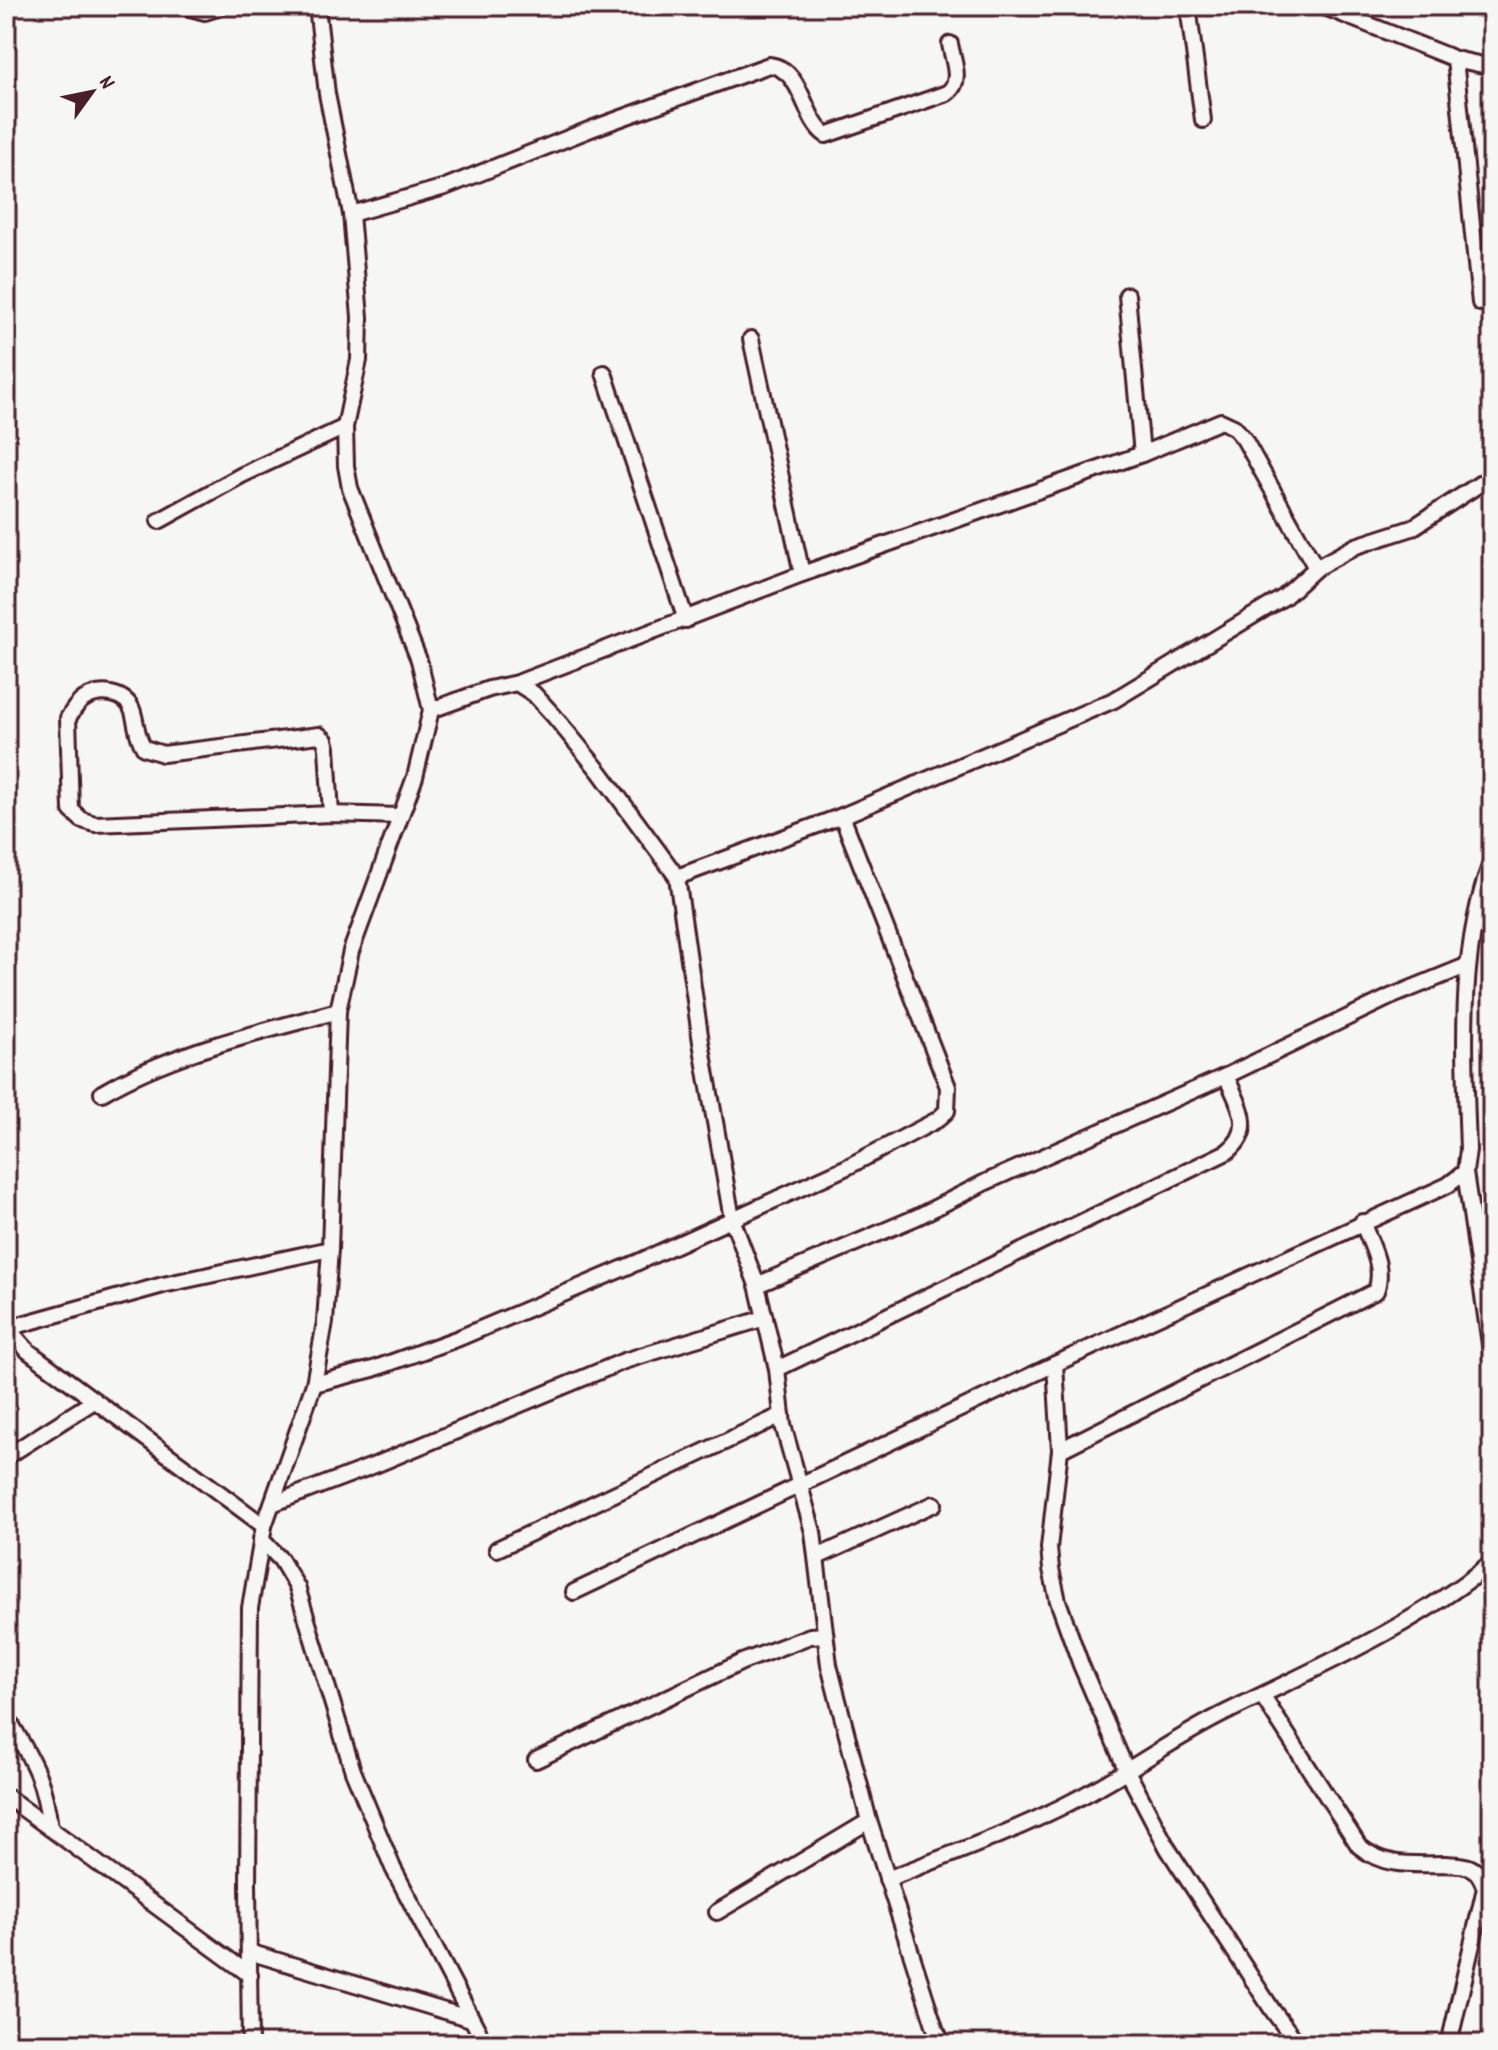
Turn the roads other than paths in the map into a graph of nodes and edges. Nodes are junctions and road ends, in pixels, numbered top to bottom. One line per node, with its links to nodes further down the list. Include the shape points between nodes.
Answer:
1 (183, 6): 2 (street, via 205,12)
2 (224, 6)
3 (317, 6): 10 (street, via 327,94)
4 (1188, 6): 9 (street)
5 (1322, 6): 7 (street)
6 (950, 44): 10 (street, via 954,88 835,133 826,135 818,129 791,78 769,65 445,187)
7 (1455, 59): 8 (street); 12 (street)
8 (1492, 67)
9 (1203, 120)
10 (351, 214): 15 (street, via 359,360)
11 (1127, 295): 16 (street)
12 (1480, 303)
13 (751, 339): 20 (street)
14 (604, 373): 21 (street)
15 (345, 427): 18 (street); 23 (street, via 350,488 419,660)
16 (1142, 454): 19 (street, via 1221,421 1234,427); 20 (street)
17 (1492, 476): 19 (street, via 1412,528 1356,546)
18 (159, 521)
19 (1316, 568): 26 (street, via 1284,597 1114,700)
20 (802, 574): 21 (street)
21 (686, 620): 22 (street)
22 (517, 683): 23 (street); 28 (street, via 554,716)
23 (431, 710): 25 (street)
24 (331, 814): 24 (street, via 95,824 82,820 71,810 68,718 85,699 104,692 121,697 133,708 144,748 163,754 319,735 327,748); 25 (street)
25 (400, 816): 30 (street, via 351,951)
26 (842, 816): 28 (street); 34 (street, via 948,1087 947,1111 847,1167)
27 (1492, 860): 29 (street)
28 (677, 877): 34 (street)
29 (1466, 966): 31 (street, via 1379,1001); 33 (street)
30 (338, 1011): 32 (street, via 186,1055); 36 (street)
31 (1226, 1076): 37 (street); 42 (street, via 1244,1125 1242,1137 1227,1152)
32 (102, 1093)
33 (1465, 1172): 35 (street, via 1448,1185); 40 (street)
34 (732, 1219): 37 (street); 43 (street, via 459,1338)
35 (1362, 1222): 41 (street); 46 (street, via 1380,1267 1376,1291)
36 (330, 1249): 39 (street, via 163,1285); 43 (street)
37 (757, 1285): 38 (street)
38 (765, 1318): 42 (street); 49 (street, via 624,1361)
39 (7, 1327): 44 (street, via 28,1351)
40 (1492, 1358)
41 (1055, 1364): 46 (street); 48 (street)
42 (777, 1369): 45 (street)
43 (314, 1384): 49 (street)
44 (94, 1401): 47 (street); 51 (street)
45 (782, 1415): 48 (street); 52 (street)
46 (1060, 1450): 60 (street, via 1051,1569 1081,1665)
47 (6, 1457)
48 (800, 1485): 53 (street); 55 (street)
49 (272, 1504): 51 (street)
50 (934, 1504): 53 (street)
51 (262, 1533): 66 (street, via 250,1608); 68 (street, via 297,1587 359,1785 393,1868)
52 (497, 1549)
53 (817, 1557): 56 (street)
54 (1492, 1562): 57 (street, via 1413,1618)
55 (574, 1592)
56 (825, 1635): 59 (street, via 742,1662); 62 (street)
57 (1263, 1697): 60 (street); 73 (street, via 1359,1846 1372,1857 1395,1864 1462,1865 1480,1877 1485,1888)
58 (6, 1715): 63 (street, via 36,1766 47,1796)
59 (536, 1760)
60 (1126, 1769): 64 (street, via 1032,1820); 72 (street, via 1168,1849)
61 (6, 1796): 63 (street)
62 (869, 1821): 64 (street); 65 (street)
63 (50, 1828): 67 (street)
64 (887, 1879): 69 (street)
65 (717, 1912)
66 (249, 1952): 67 (street); 68 (street)
67 (250, 1975): 70 (street)
68 (471, 2019): 71 (street)
69 (937, 2040)
70 (250, 2044)
71 (485, 2044)
72 (1298, 2044)
73 (1449, 2044)

